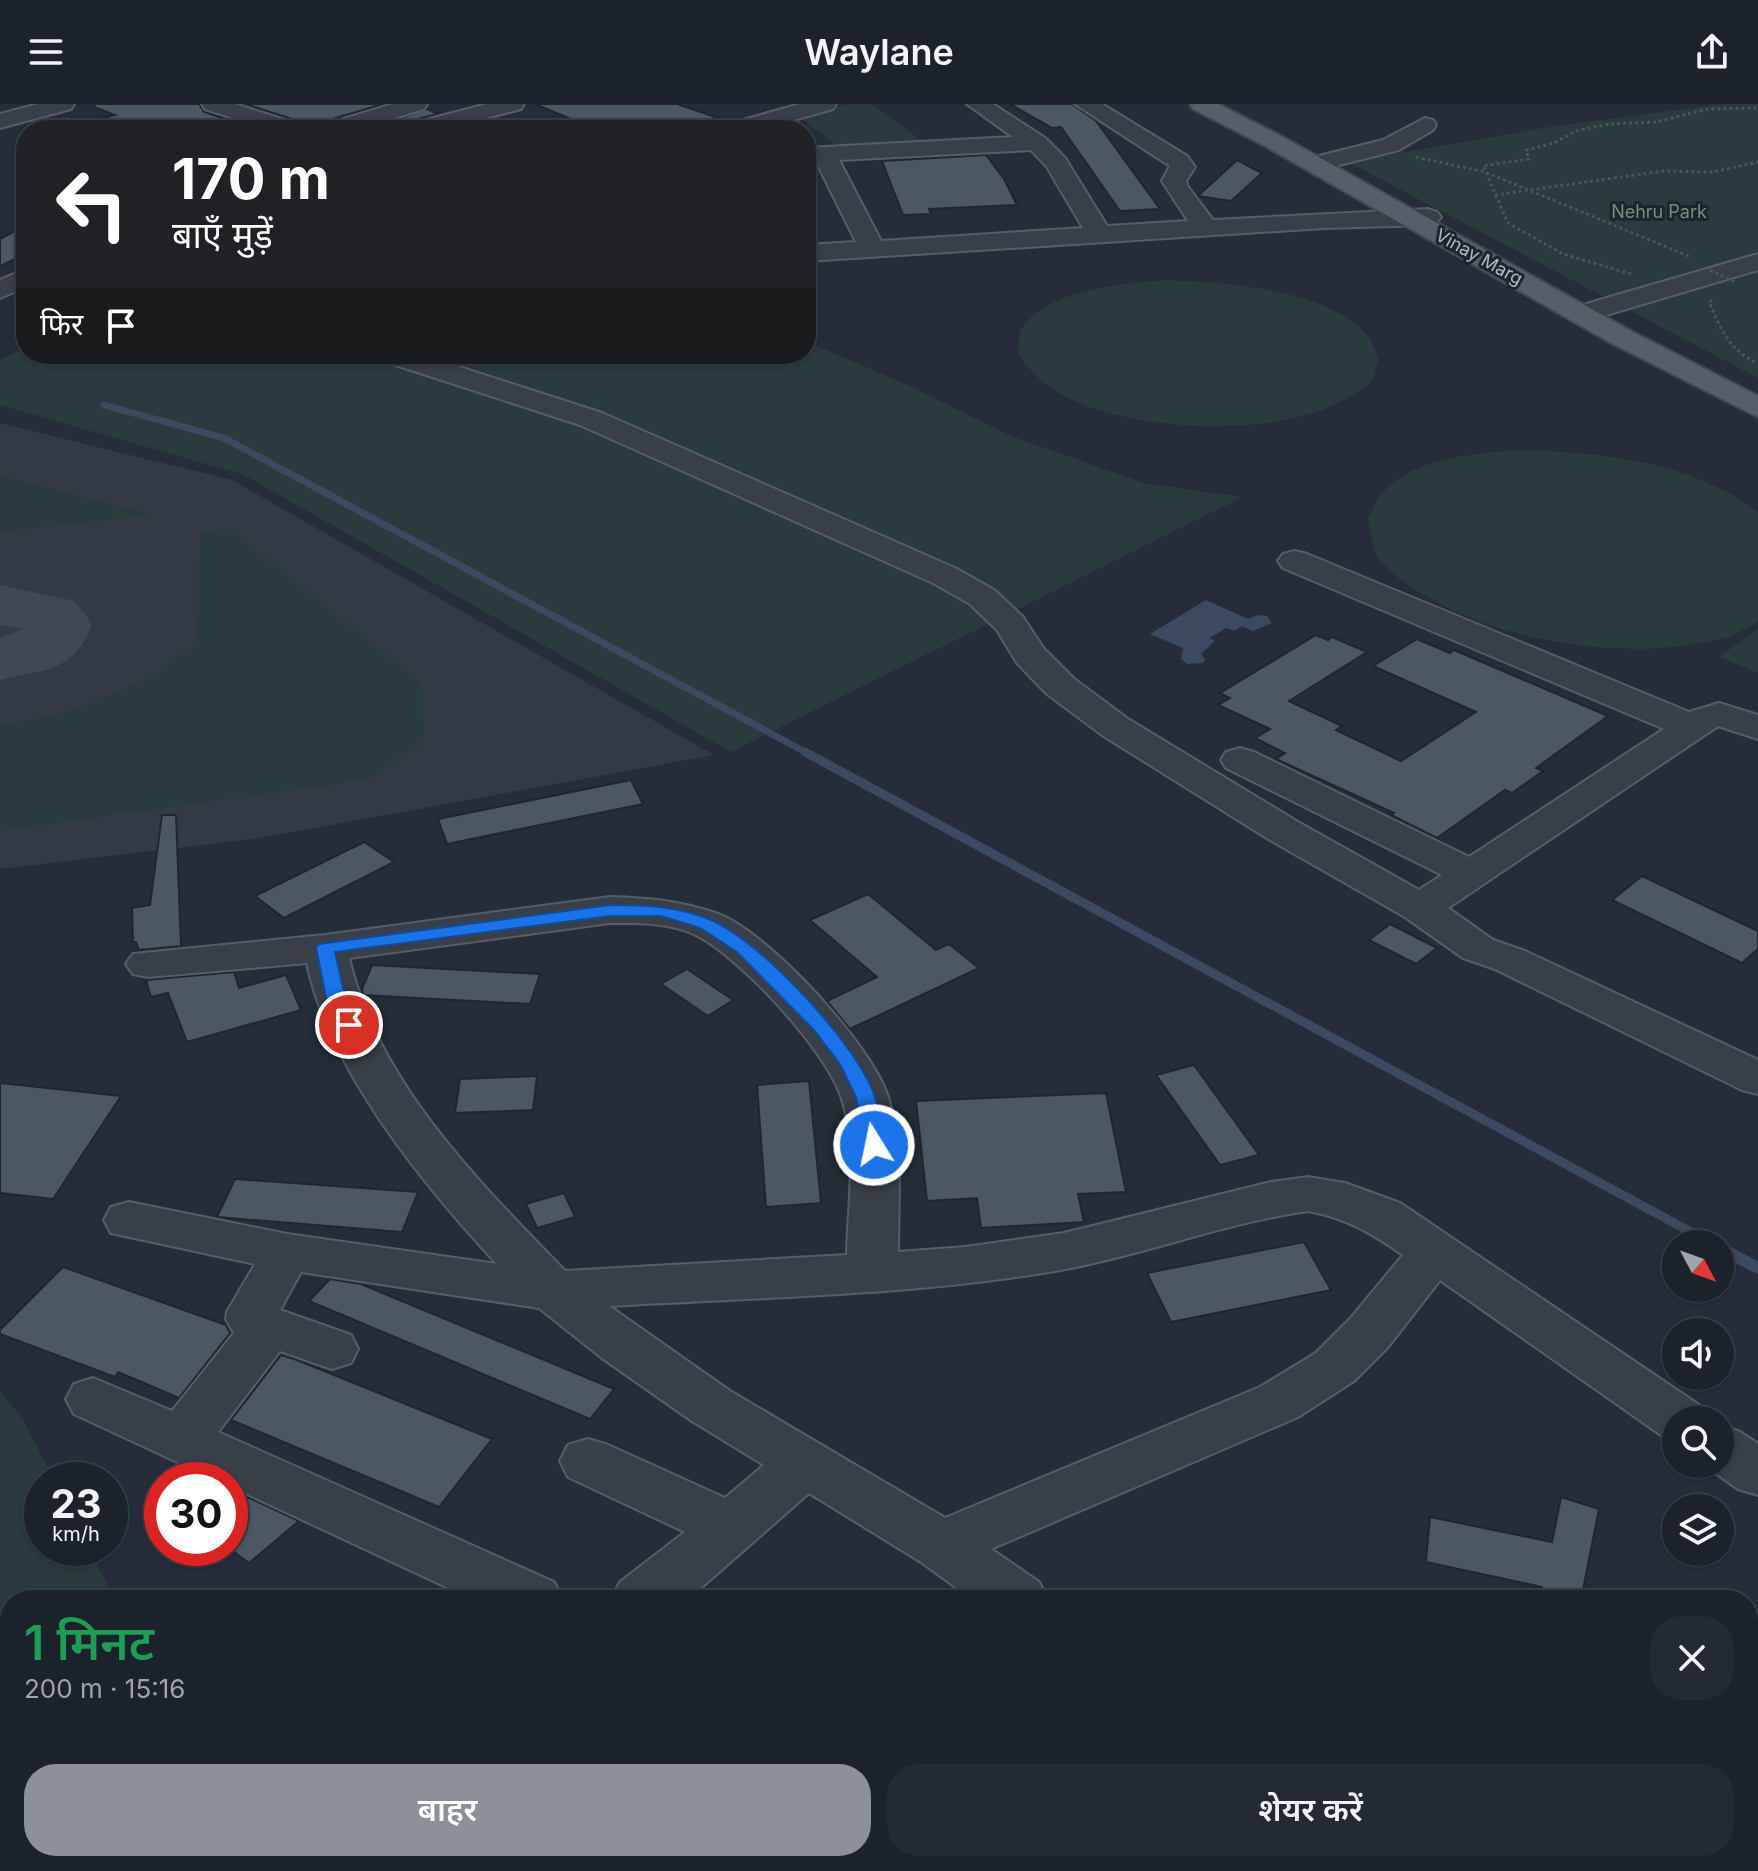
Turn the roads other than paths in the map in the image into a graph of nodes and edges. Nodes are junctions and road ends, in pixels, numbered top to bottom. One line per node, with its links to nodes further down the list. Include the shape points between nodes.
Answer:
1 (63, 104): 13 (street)
2 (213, 104): 14 (street)
3 (416, 104): 15 (street)
4 (741, 104): 12 (street)
5 (825, 104): 12 (street)
6 (978, 104): 19 (street)
7 (1086, 104): 24 (street, via 1179,161 1183,167 1174,181 1176,188)
8 (1201, 104): 23 (main road, Vinay Marg)
9 (1227, 104): 22 (main road, Vinay Marg)
10 (472, 108): 11 (street); 16 (street)
11 (512, 114)
12 (778, 117): 17 (street)
13 (2, 118)
14 (262, 120)
15 (364, 120)
16 (440, 120)
17 (768, 120)
18 (1425, 125): 22 (street, via 1407,139)
19 (1037, 143): 20 (street); 25 (street, via 1057,163)
20 (816, 154)
21 (816, 156): 26 (street)
22 (1327, 161): 23 (main road, Vinay Marg)
23 (1418, 217): 24 (street); 29 (main road, Vinay Marg); 32 (main road, Vinay Marg, via 1621,337)
24 (1206, 228): 25 (street)
25 (1099, 234): 26 (street)
26 (872, 249): 27 (street)
27 (816, 252)
28 (1758, 262): 29 (street)
29 (1596, 310): 31 (main road, Vinay Marg)
30 (421, 364): 38 (street, via 591,419 945,576 982,597 1011,624 1030,655 1060,686 1115,727)
31 (1758, 396)
32 (1758, 408)
33 (1295, 561): 34 (street)
34 (1679, 721): 35 (street, via 1719,714); 37 (street)
35 (1758, 728)
36 (1240, 760): 37 (street)
37 (1458, 868): 38 (street)
38 (1420, 908): 40 (street)
39 (325, 948): 41 (street); 47 (street, via 610,910 662,911 706,924 744,948 820,1025 848,1062 865,1097 874,1145); 48 (street, via 336,997 363,1054 422,1142)
40 (1478, 949): 42 (street); 43 (street, via 1496,971)
41 (148, 964)
42 (1758, 1079)
43 (1758, 1101)
44 (129, 1220): 46 (street)
45 (1435, 1251): 47 (street, via 1382,1215 1345,1200 1308,1194 1064,1251); 52 (street); 59 (street, via 1335,1367 1279,1402)
46 (287, 1252): 48 (street); 49 (street, via 253,1312 252,1319)
47 (872, 1274): 48 (street)
48 (553, 1291): 56 (street, via 711,1406)
49 (269, 1327): 50 (street); 53 (street)
50 (332, 1349)
51 (93, 1399): 53 (street)
52 (1662, 1408)
53 (181, 1439): 60 (street)
54 (1734, 1457): 57 (street)
55 (588, 1461): 58 (street)
56 (805, 1463): 58 (street); 59 (street)
57 (1758, 1473)
58 (731, 1527): 61 (street)
59 (941, 1545): 62 (street)
60 (511, 1590)
61 (656, 1590)
62 (1004, 1590)

